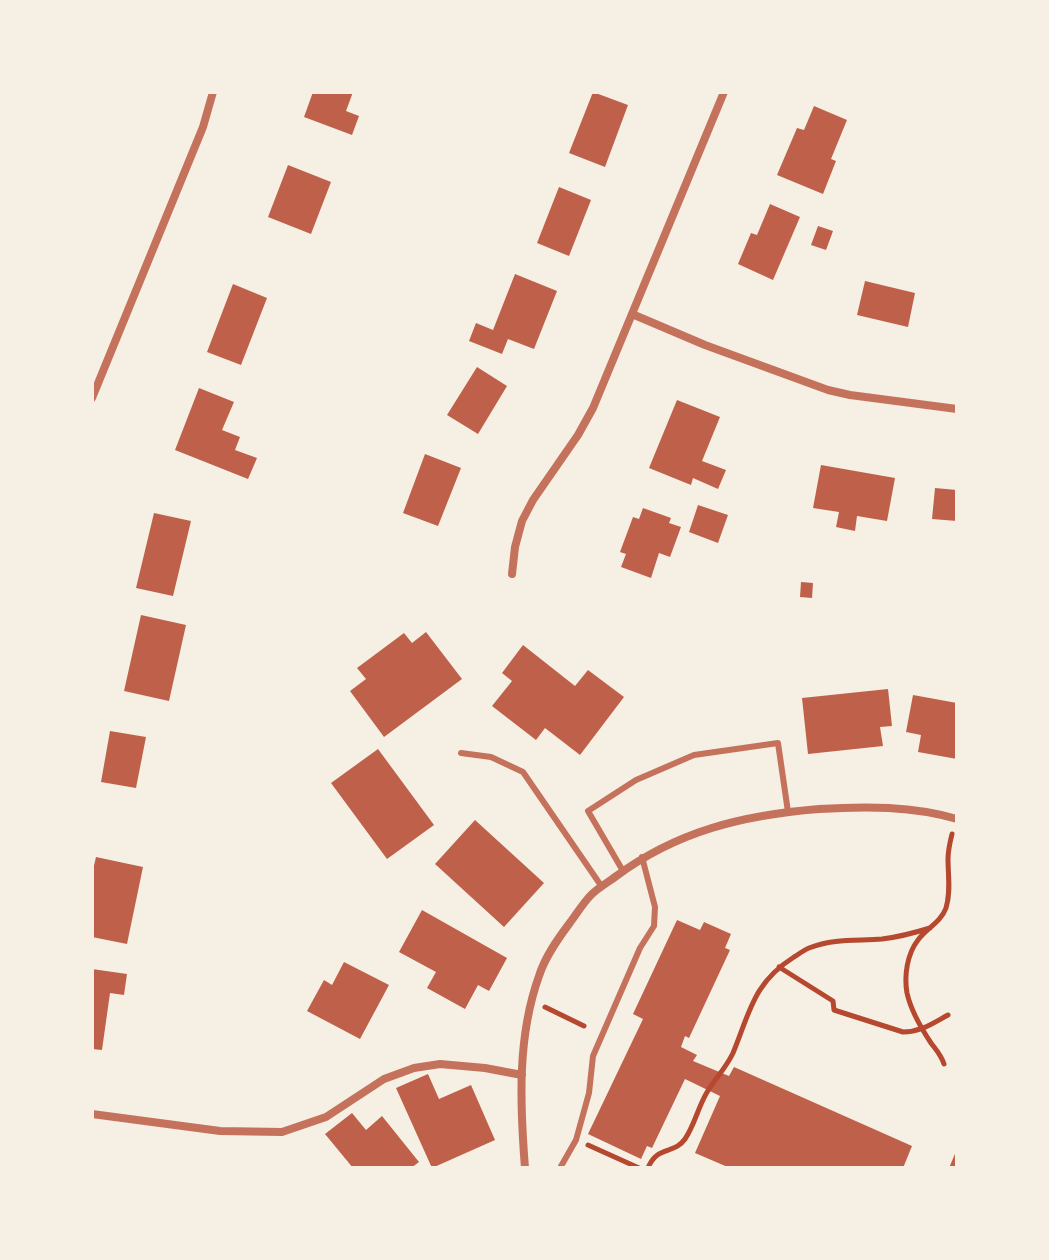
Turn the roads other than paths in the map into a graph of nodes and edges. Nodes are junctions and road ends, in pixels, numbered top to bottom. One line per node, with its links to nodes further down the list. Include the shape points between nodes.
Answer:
1 (213, 92): 4 (street)
2 (724, 92): 3 (street)
3 (632, 314): 5 (street, via 804,383 850,395); 6 (street, via 585,424 522,521)
4 (92, 398)
5 (957, 409)
6 (512, 574)
7 (461, 753): 12 (lane, via 491,757 523,772)
8 (788, 812): 9 (street, via 863,806); 10 (street, via 725,824); 11 (lane, via 778,743 694,755 636,780 588,811)
9 (957, 819)
10 (642, 857): 11 (street); 16 (lane, via 655,907 654,926 593,1056 576,1140)
11 (623, 871): 12 (street)
12 (602, 887): 13 (street, via 554,943 539,974 526,1021)
13 (522, 1075): 14 (street, via 440,1064 414,1068 384,1079 326,1117 282,1132 220,1131); 15 (street)
14 (92, 1114)
15 (525, 1168)
16 (560, 1168)

